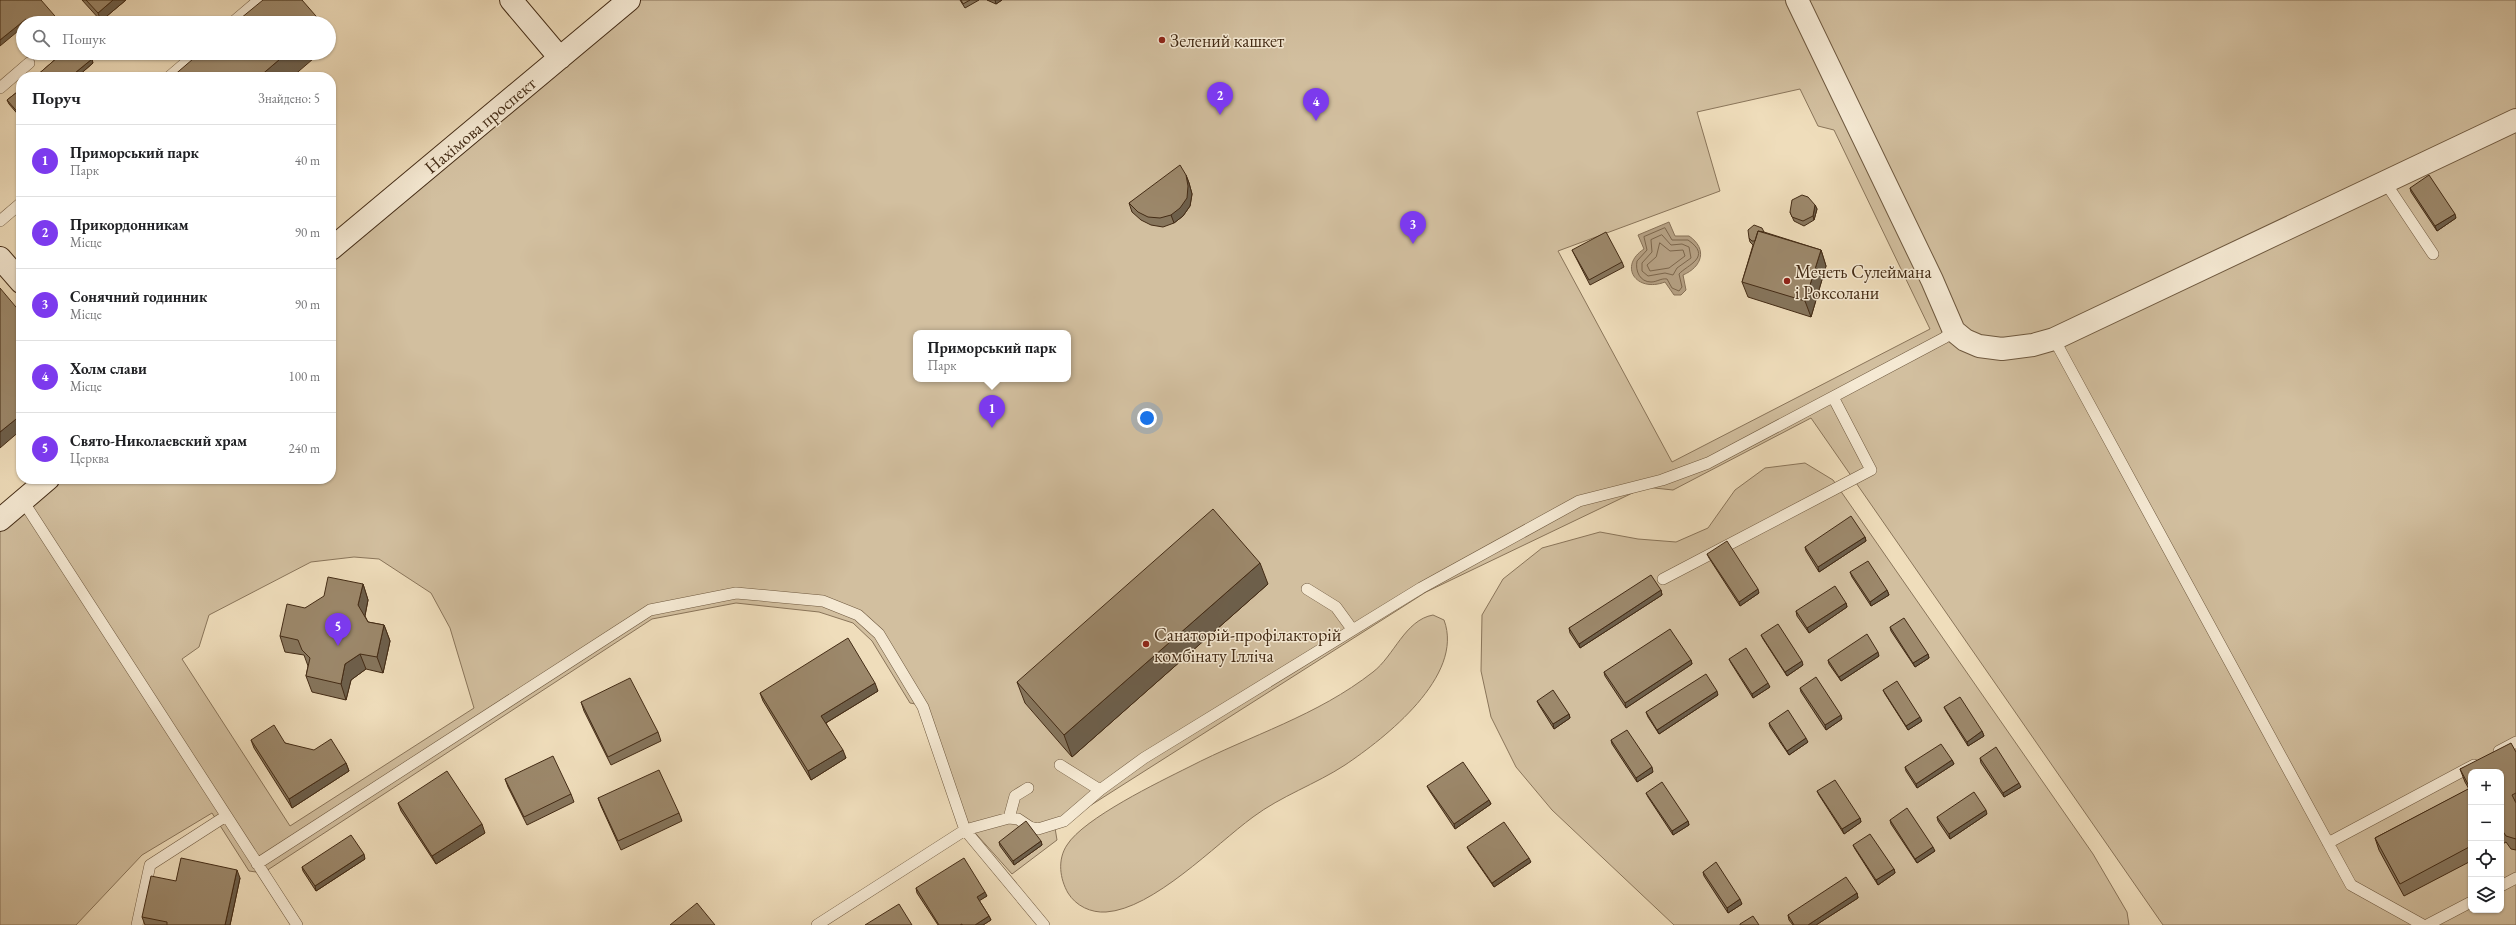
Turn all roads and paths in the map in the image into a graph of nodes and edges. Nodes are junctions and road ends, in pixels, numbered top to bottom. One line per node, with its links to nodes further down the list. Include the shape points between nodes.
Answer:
1 (259, 0): 5 (lane)
2 (511, 0): 6 (street)
3 (629, 0): 6 (street, Нахімова проспект)
4 (1796, 0): 21 (street, via 1932,280)
5 (240, 16)
6 (560, 58): 17 (street, Нахімова проспект)
7 (189, 60): 10 (lane)
8 (30, 63): 9 (lane)
9 (19, 72)
10 (175, 72)
11 (16, 75): 12 (lane)
12 (0, 88)
13 (2516, 120): 14 (street)
14 (2385, 182): 18 (lane); 22 (street)
15 (16, 207): 16 (lane)
16 (0, 221)
17 (336, 245)
18 (2432, 254)
19 (0, 258): 20 (street)
20 (16, 276)
21 (1954, 331): 22 (street, via 1965,340 1979,346 2002,349); 23 (lane)
22 (2054, 339): 37 (lane)
23 (1833, 397): 27 (lane, via 1871,470); 29 (lane, via 1708,463 1685,472 1579,501)
24 (42, 484): 25 (street)
25 (23, 501): 26 (street); 34 (lane)
26 (0, 520)
27 (1663, 579)
28 (1306, 589): 29 (lane, via 1336,606)
29 (1352, 629): 33 (lane, via 1144,758)
30 (2516, 742): 37 (lane)
31 (1060, 765): 33 (lane)
32 (1028, 788): 35 (lane, via 1015,796)
33 (1100, 790): 35 (lane, via 1064,821 1046,828 1030,827 1025,822)
34 (226, 816): 38 (lane); 42 (lane, via 150,865)
35 (1009, 818): 36 (lane)
36 (965, 830): 38 (lane, via 923,707 879,634 858,615 823,601 736,592 650,610); 44 (lane); 45 (lane)
37 (2328, 843): 46 (lane, via 2351,885)
38 (257, 864): 43 (lane)
39 (2516, 878): 40 (lane)
40 (2504, 884)
41 (2468, 904): 47 (lane)
42 (137, 925)
43 (297, 925)
44 (817, 925)
45 (1044, 925)
46 (2423, 925)
47 (2427, 925)

